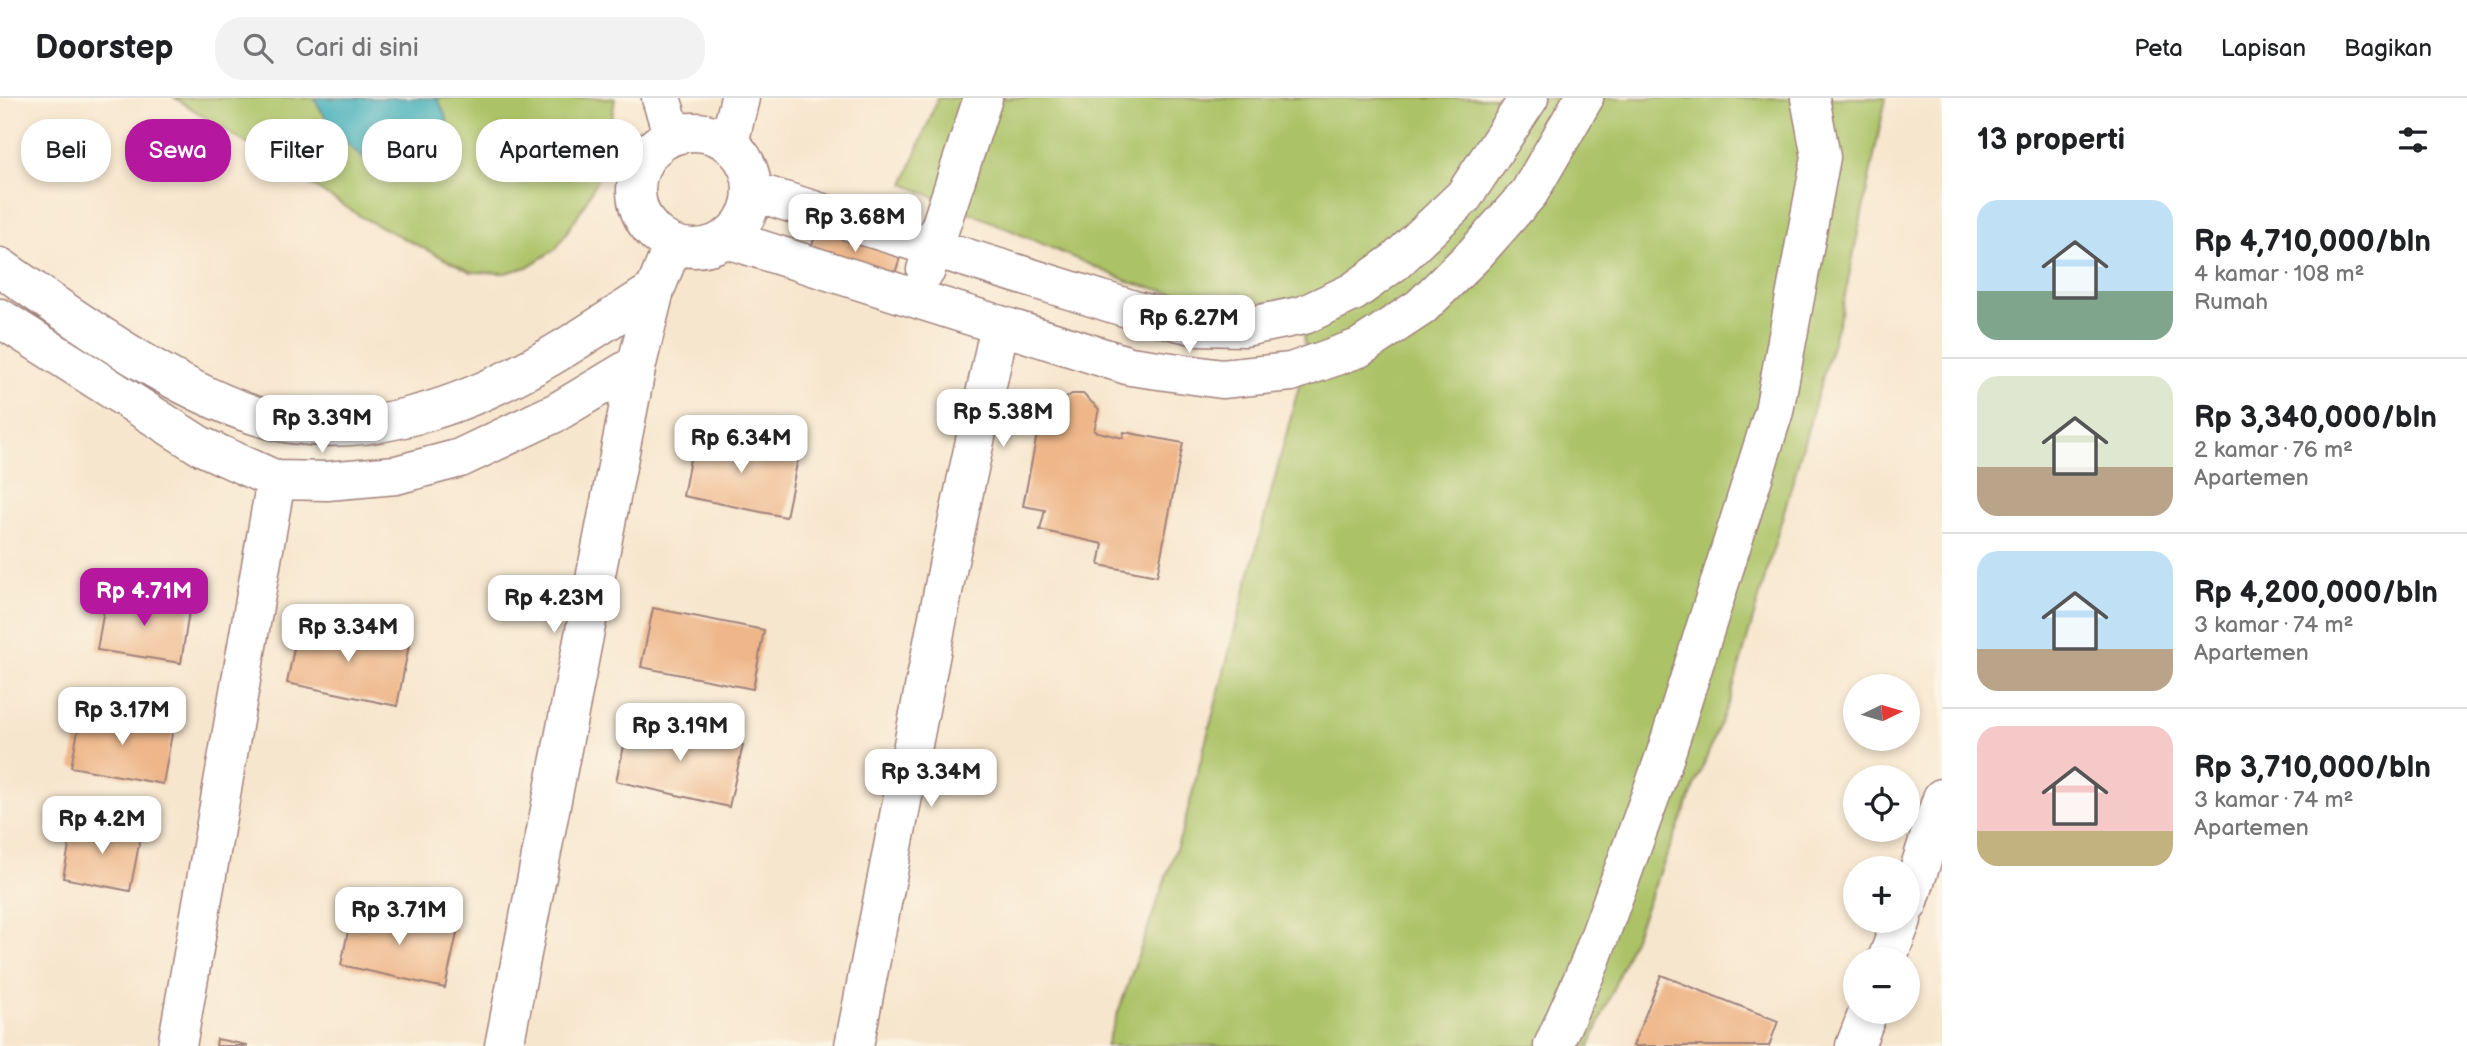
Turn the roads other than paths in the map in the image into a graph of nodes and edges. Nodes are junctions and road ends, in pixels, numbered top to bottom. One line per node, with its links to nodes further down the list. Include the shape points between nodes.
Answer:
1 (660, 98): 8 (street)
2 (740, 98): 7 (street)
3 (984, 98): 12 (street)
4 (1529, 98): 12 (street, via 1464,196 1396,261 1353,292 1304,316 1245,327 1197,327)
5 (1584, 98): 17 (street, via 1528,193 1475,254 1421,307 1359,348 1291,372 1222,379 1130,366)
6 (1810, 98): 26 (street, via 1821,158 1774,411 1665,755 1590,965)
7 (719, 125): 8 (street); 9 (street, via 750,173)
8 (673, 136): 11 (street, via 643,161 637,201 643,219)
9 (752, 191): 10 (street, via 750,209); 12 (street)
10 (727, 239): 11 (street, via 710,247); 15 (street)
11 (673, 245): 14 (street)
12 (934, 247): 15 (street)
13 (0, 267): 14 (street, via 189,387 244,413 292,424 361,426 432,412 510,379)
14 (655, 290): 18 (street)
15 (915, 298): 17 (street)
16 (0, 318): 19 (street, via 199,445)
17 (1000, 325): 25 (street)
18 (637, 365): 19 (street, via 557,412 460,458 396,475); 24 (street)
19 (276, 480): 23 (street)
20 (1942, 798): 21 (street)
21 (1920, 867)
22 (1863, 1024): 27 (street)
23 (177, 1046)
24 (504, 1046)
25 (853, 1046)
26 (1553, 1046)
27 (1855, 1046)

